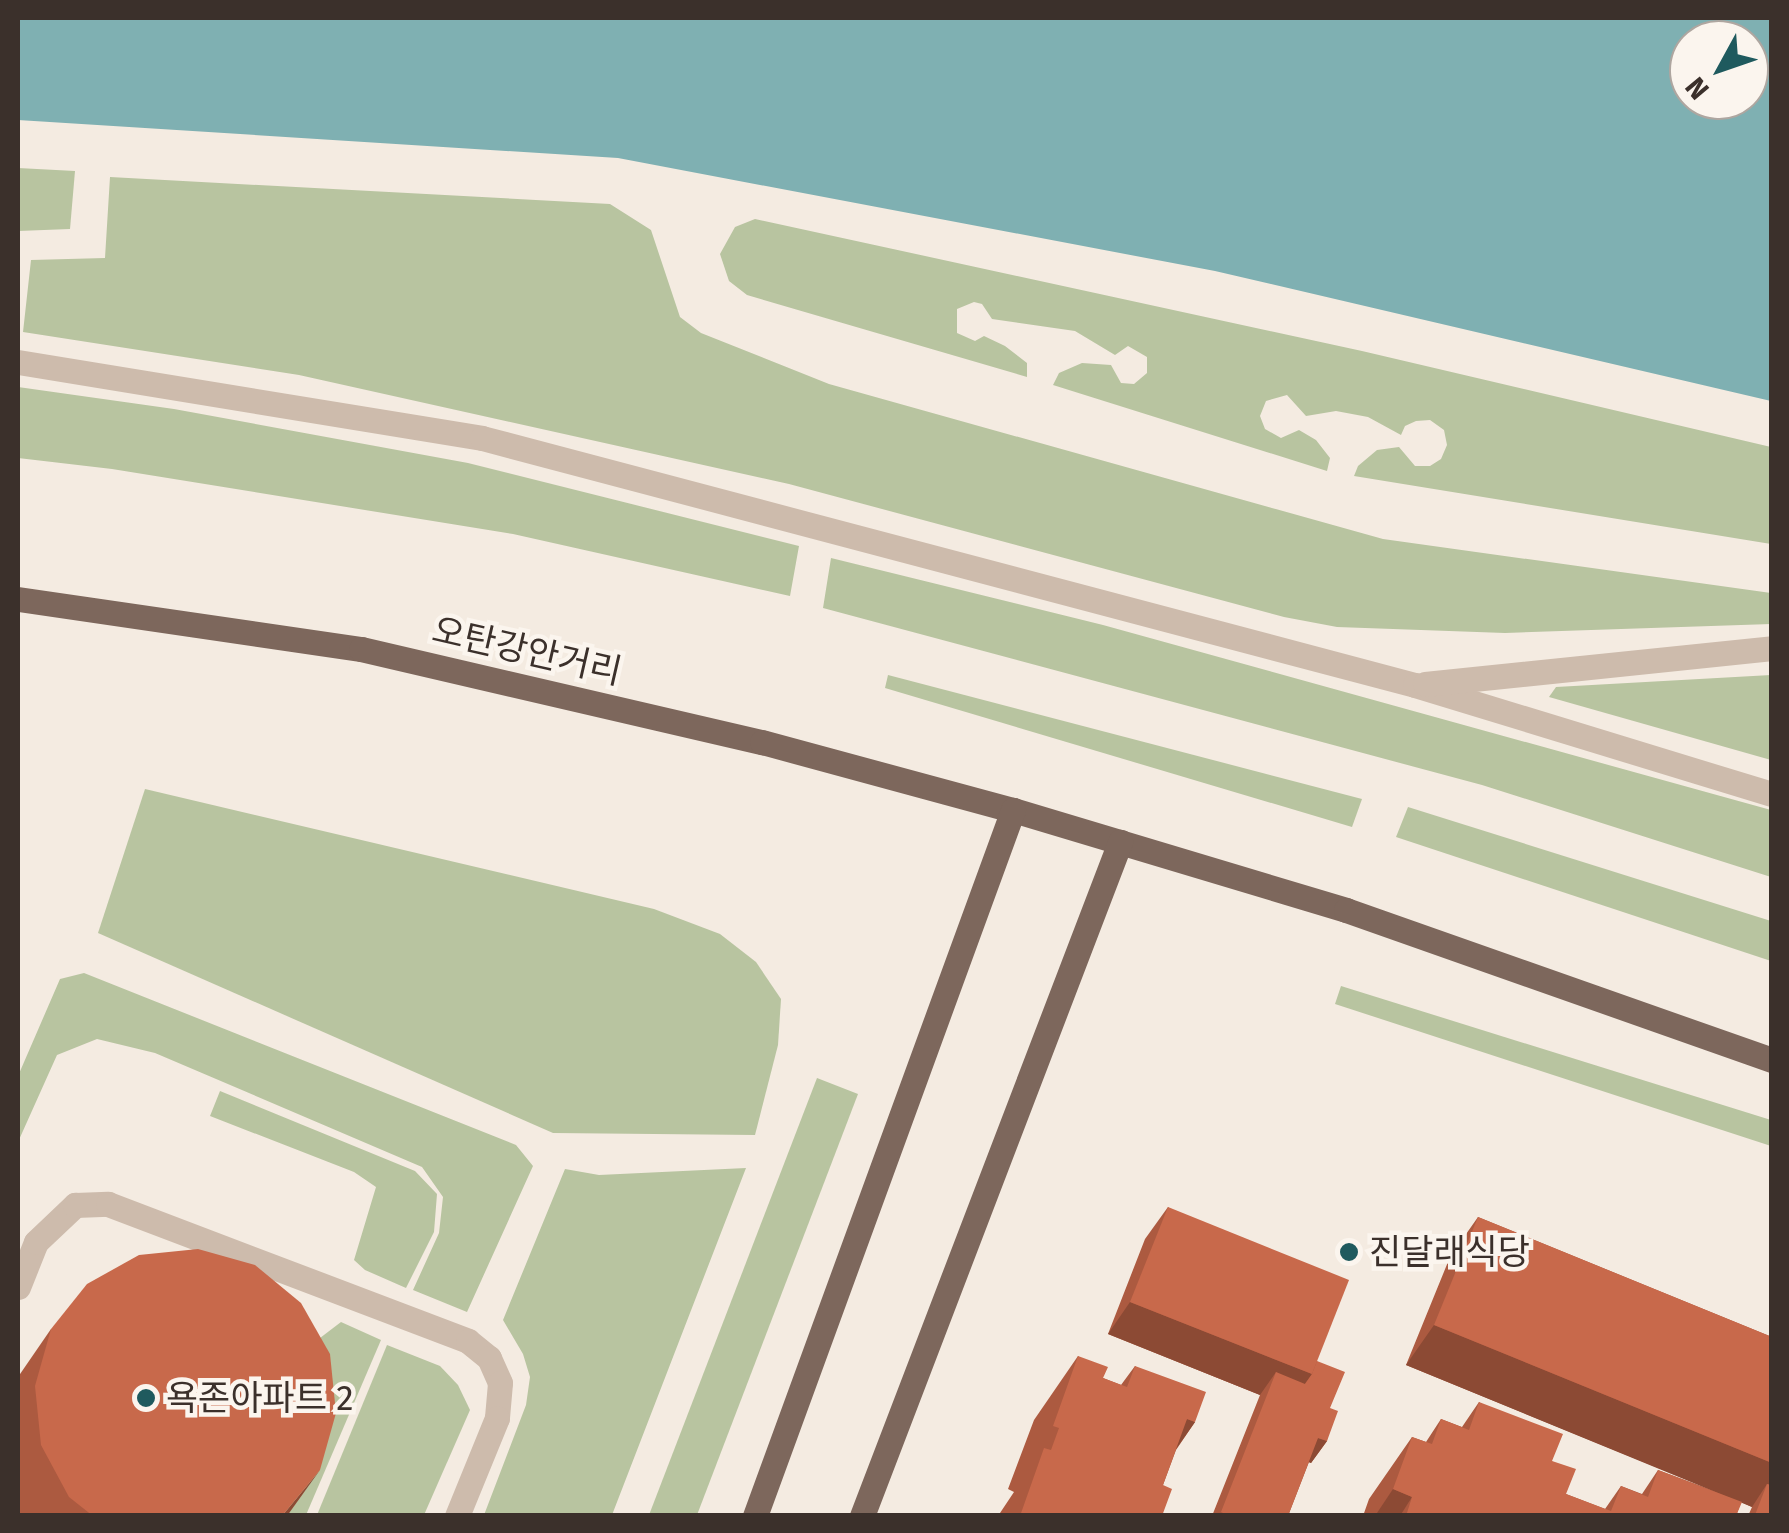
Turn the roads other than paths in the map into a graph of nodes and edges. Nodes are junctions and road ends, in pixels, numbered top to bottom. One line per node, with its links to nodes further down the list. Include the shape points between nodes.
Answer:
1 (18, 362): 4 (lane, via 482,438)
2 (18, 598): 6 (main road, 오탄강안거리, via 361,649 762,742)
3 (1772, 648): 4 (lane)
4 (1415, 685): 5 (lane)
5 (1772, 794)
6 (1013, 810): 7 (main road, 오탄강안거리); 11 (main road)
7 (1120, 842): 8 (main road, 오탄강안거리, via 1346,910); 12 (main road)
8 (1772, 1060)
9 (18, 1287): 10 (lane, via 36,1242 75,1206 108,1204 468,1341 489,1358 500,1383 497,1418)
10 (457, 1516)
11 (756, 1516)
12 (862, 1516)

